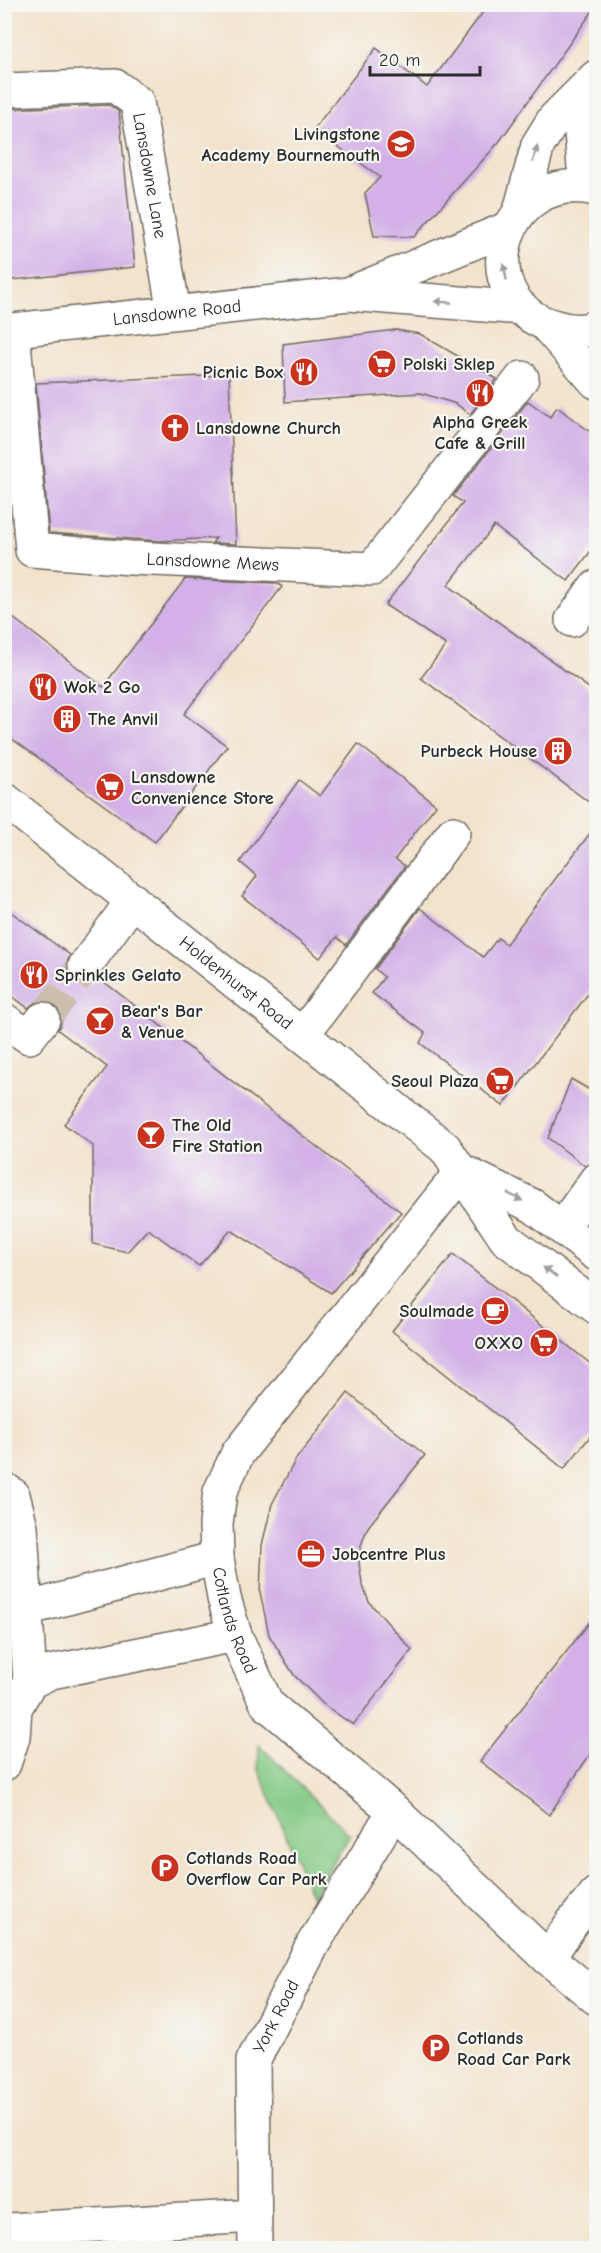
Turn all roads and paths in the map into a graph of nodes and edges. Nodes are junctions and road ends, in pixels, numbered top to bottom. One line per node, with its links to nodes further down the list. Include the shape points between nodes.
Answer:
1 (596, 78): 3 (street, via 581,132 584,167); 5 (street, one-way to 1, via 538,145 554,119)
2 (4, 90): 7 (street, Lansdowne Lane, via 115,87 137,102)
3 (597, 179)
4 (597, 189): 5 (street, Lansdowne Road, via 579,185 557,187 537,196)
5 (514, 219): 6 (street, Lansdowne Road); 8 (street, one-way to 5, via 510,290 503,270 503,249)
6 (349, 294): 7 (street, Lansdowne Road); 8 (street, Lansdowne Road, one-way to 6)
7 (174, 312): 10 (street, Lansdowne Road)
8 (534, 316): 9 (street, Lansdowne Road, via 568,331); 12 (street)
9 (597, 327)
10 (9, 330): 11 (street, Lansdowne Mews, via 32,550 372,569)
11 (522, 378)
12 (597, 381)
13 (597, 587): 14 (street)
14 (572, 620)
15 (4, 799): 17 (street, Holdenhurst Road)
16 (453, 833): 21 (street)
17 (133, 900): 18 (street); 21 (street, Holdenhurst Road)
18 (84, 966)
19 (43, 1019): 20 (street, via 29,1038)
20 (4, 1020)
21 (303, 1034): 22 (street, Holdenhurst Road, via 437,1142)
22 (462, 1171): 24 (street, Holdenhurst Road, one-way to 24, via 533,1206); 26 (street, Holdenhurst Road, one-way to 22, via 506,1239); 28 (street, Cotlands Road, via 238,1453 220,1492)
23 (597, 1180): 24 (street)
24 (562, 1228): 25 (street, Holdenhurst Road)
25 (597, 1254)
26 (597, 1307)
27 (4, 1489): 29 (street, via 13,1495 21,1527)
28 (217, 1558): 29 (street); 30 (street, Cotlands Road)
29 (26, 1609): 31 (street)
30 (235, 1635): 31 (street, via 51,1672); 33 (street, Cotlands Road, via 267,1704)
31 (30, 1682): 32 (street, via 15,1708 13,1737)
32 (4, 1764)
33 (394, 1811): 35 (street, Cotlands Road); 37 (street, York Road, via 313,1944 253,2061)
34 (597, 1894): 35 (street)
35 (549, 1958): 36 (street, Cotlands Road)
36 (597, 1998)
37 (255, 2216): 38 (street); 39 (street, York Road)
38 (8, 2230)
39 (255, 2248)

